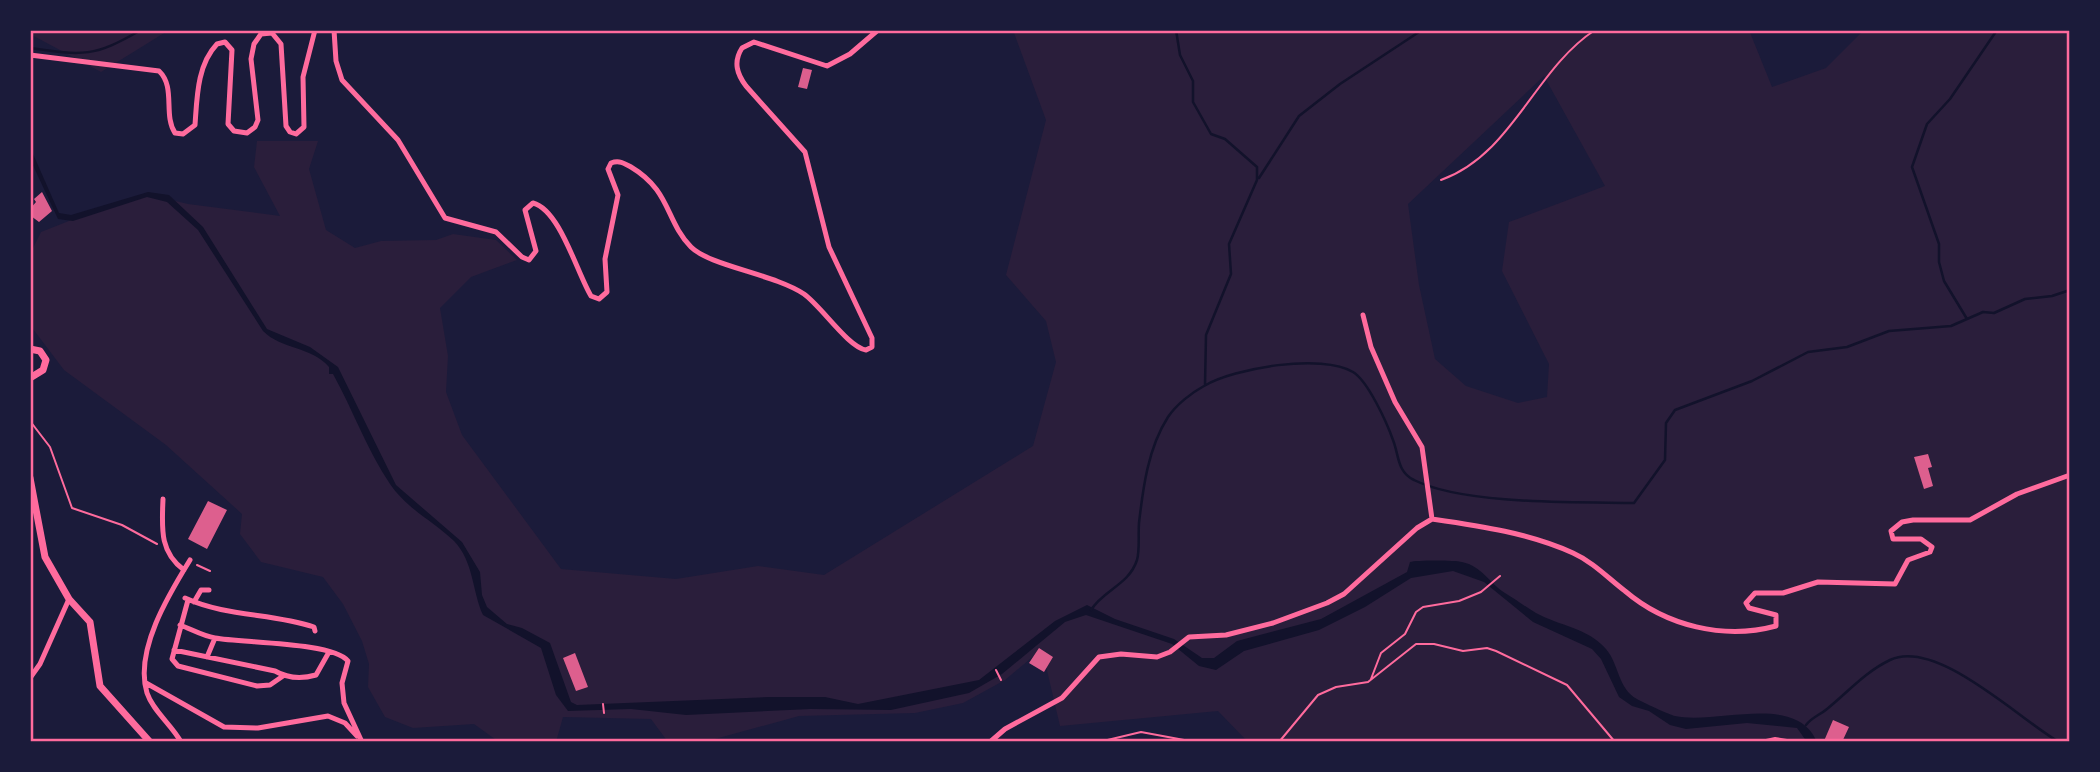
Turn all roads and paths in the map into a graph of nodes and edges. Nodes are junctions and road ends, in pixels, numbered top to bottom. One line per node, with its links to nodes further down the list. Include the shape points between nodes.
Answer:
1 (315, 30): 5 (street, via 303,76 304,127 296,134 286,126 281,44 272,33 261,34 252,51 257,120 247,133 234,131 229,124 232,50 225,42 210,53 197,88 195,125 183,134 171,126 166,80 159,71)
2 (334, 30): 3 (street, via 342,80 398,140 445,218 496,232 530,260 536,251 525,210 539,204 551,216 588,290 600,299 607,292 606,259 618,203 608,169 611,163 620,162 658,189 687,241 699,253 763,274 802,293 855,345 866,350 872,347 872,338 829,247 809,160 746,86 736,62 742,48 754,42 827,66)
3 (878, 30)
4 (1595, 30): 6 (path, via 1568,50 1506,134 1460,174)
5 (30, 55)
6 (1441, 180)
7 (1363, 315): 14 (street, via 1371,347 1422,447)
8 (30, 349): 9 (street, via 40,351 46,360 43,370)
9 (30, 378)
10 (30, 421): 15 (path, via 50,447 72,508 122,525)
11 (2070, 475): 14 (street, via 2017,494 1970,520 1902,522 1891,531 1893,539 1921,538 1932,547 1908,560 1895,584 1818,582 1783,593 1755,593 1746,603 1749,608 1776,615 1776,626 1735,632 1689,626 1656,612 1574,553 1502,530)
12 (30, 478): 21 (street, via 45,557)
13 (163, 499): 15 (street, via 161,534)
14 (1432, 519): 40 (street, via 1334,599 1273,623 1226,635 1189,637 1170,652 1148,658 1099,657 1062,698)
15 (166, 549): 17 (street)
16 (190, 561): 17 (street); 18 (path)
17 (184, 570): 34 (street, via 152,629)
18 (210, 571)
19 (1500, 576): 33 (path, via 1481,592 1416,612 1405,634 1381,653)
20 (209, 590): 22 (street, via 201,590)
21 (69, 599): 31 (street); 37 (street, via 90,622 100,686)
22 (189, 600): 23 (street); 24 (street, via 238,615 294,620 314,626)
23 (180, 625): 25 (street); 26 (street)
24 (316, 631)
25 (215, 638): 27 (street, via 315,646); 28 (street)
26 (174, 650): 28 (street); 30 (street, via 172,659 184,669 249,685 270,685)
27 (329, 652): 30 (street, via 316,675); 39 (street, via 348,661 342,683 344,703)
28 (207, 657): 30 (street)
29 (996, 670): 32 (path)
30 (283, 676)
31 (30, 678)
32 (1001, 680)
33 (1371, 680): 45 (path, via 1318,695); 46 (path, via 1416,644 1496,650 1567,685)
34 (146, 683): 38 (street, via 148,695); 39 (street, via 224,727 258,728 328,716 345,723)
35 (603, 704): 36 (path)
36 (604, 713)
37 (150, 742)
38 (181, 742)
39 (362, 742)
40 (990, 742)
41 (1099, 742): 42 (path, via 1141,732)
42 (1195, 742)
43 (1230, 742): 44 (path)
44 (1249, 742)
45 (1279, 742)
46 (1615, 742)
47 (1757, 742): 48 (path, via 1775,738)
48 (1799, 742)

